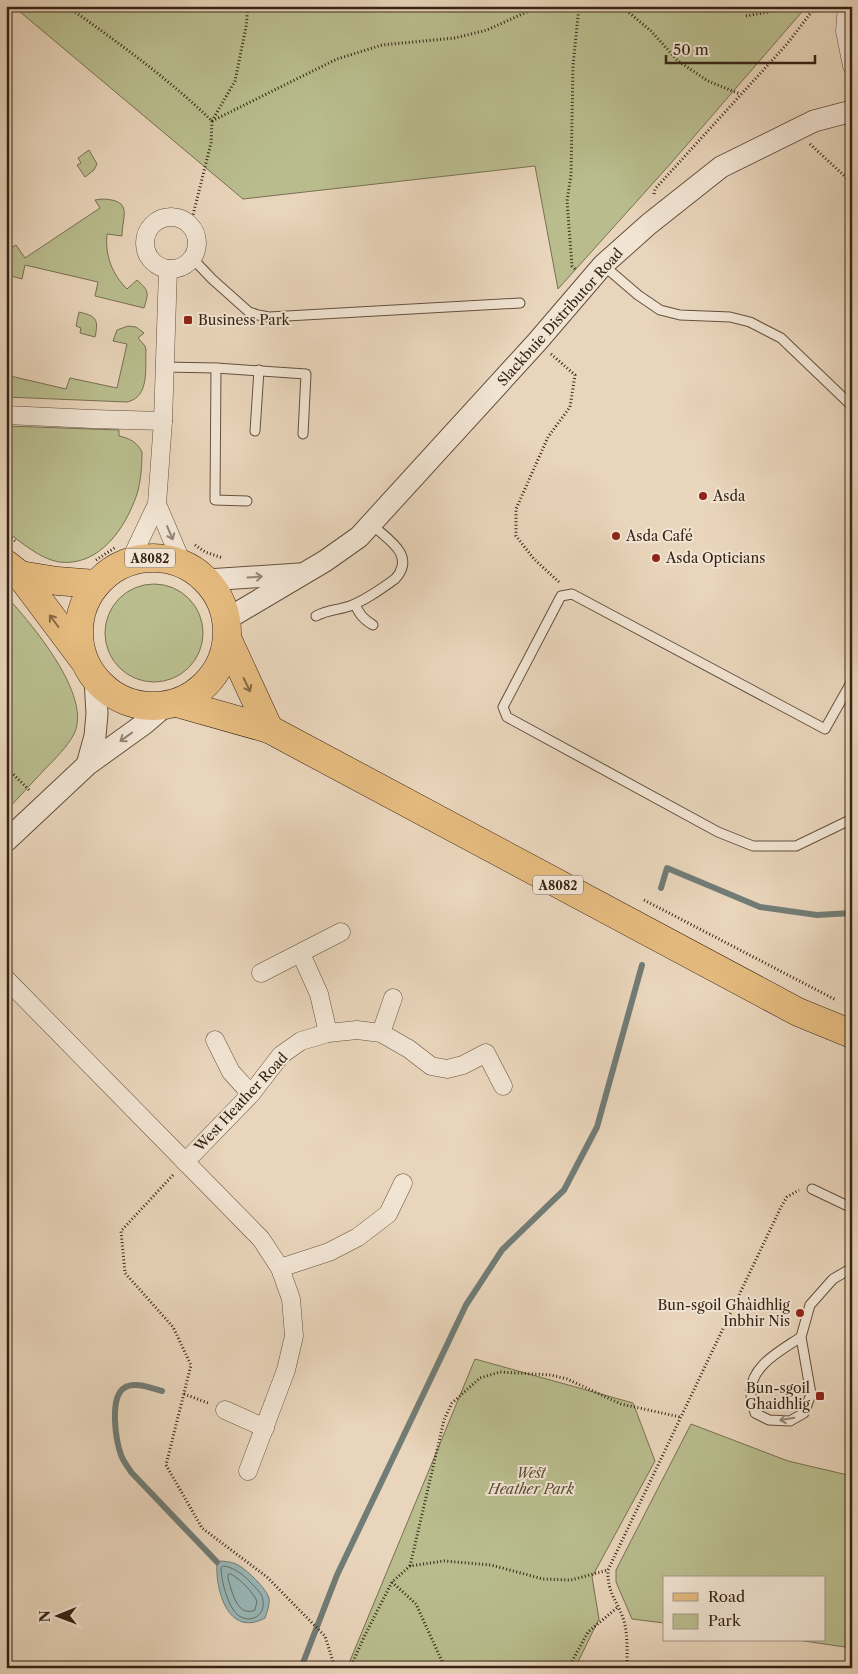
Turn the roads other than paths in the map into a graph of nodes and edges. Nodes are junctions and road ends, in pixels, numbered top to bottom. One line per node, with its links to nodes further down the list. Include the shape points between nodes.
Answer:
1 (847, 6): 2 (street, via 845,31)
2 (852, 66)
3 (852, 111): 5 (street, Slackbuie Distributor Road, via 807,124 721,167)
4 (192, 258): 6 (street, via 182,267); 6 (street, via 196,242 190,227 176,218 160,220 148,231 145,239 148,256 160,267); 7 (lane, via 249,312 258,316)
5 (603, 265): 11 (lane, via 638,296 660,310 680,315 730,317 750,322 781,338); 18 (street, Slackbuie Distributor Road)
6 (168, 269): 8 (street)
7 (520, 303)
8 (164, 367): 9 (lane); 13 (street)
9 (216, 368): 10 (lane); 16 (lane, via 215,500)
10 (259, 370): 14 (lane); 15 (lane, via 306,374)
11 (852, 406)
12 (6, 415): 13 (street)
13 (163, 421): 17 (street)
14 (255, 431)
15 (303, 434)
16 (247, 501)
17 (157, 504): 19 (street); 20 (street, one-way to 20)
18 (371, 524): 23 (street, Slackbuie Distributor Road, via 359,537); 25 (lane, via 400,552 404,564 395,579)
19 (124, 553): 20 (main road, A8082, via 148,558); 22 (main road, A8082, via 112,570)
20 (187, 553): 24 (main road, A8082)
21 (16, 561): 22 (main road, via 57,581); 29 (main road, A8082, one-way to 21)
22 (95, 573): 29 (main road, A8082, via 79,620 79,640)
23 (304, 574): 24 (street, one-way to 23); 28 (street, Slackbuie Distributor Road)
24 (207, 580): 28 (main road, A8082, via 220,598)
25 (355, 604): 26 (lane); 27 (lane, via 360,615)
26 (316, 616)
27 (373, 625)
28 (227, 630): 31 (main road, A8082, via 222,661 212,679 196,694); 32 (main road, A8082, one-way to 32)
29 (89, 669): 31 (main road, A8082, via 114,696 139,706); 33 (street, via 97,714 95,736)
30 (852, 681): 34 (lane, via 825,729 572,594 561,596 503,708 506,717 718,832 754,846 796,846)
31 (171, 705): 32 (main road, A8082); 33 (street, one-way to 33)
32 (269, 729): 43 (main road, A8082, via 798,1012)
33 (86, 765): 35 (street)
34 (852, 819)
35 (6, 841)
36 (341, 932): 37 (street)
37 (301, 954): 38 (street); 41 (street, via 319,994)
38 (261, 973)
39 (6, 979): 47 (street, West Heather Road)
40 (393, 998): 42 (street)
41 (328, 1033): 42 (street, West Heather Road, via 357,1030); 46 (street, West Heather Road, via 301,1041 281,1056)
42 (381, 1033): 45 (street, West Heather Road, via 431,1066 447,1069 486,1054)
43 (852, 1034)
44 (215, 1040): 46 (street, via 231,1072)
45 (503, 1086)
46 (250, 1094): 47 (street, West Heather Road)
47 (185, 1162): 51 (street, West Heather Road, via 261,1239)
48 (403, 1182): 51 (street, via 388,1214 358,1237 329,1252)
49 (812, 1189): 50 (lane)
50 (852, 1208)
51 (280, 1268): 55 (street, West Heather Road, via 291,1299 294,1336 286,1370)
52 (852, 1268): 53 (lane, via 833,1280 810,1305)
53 (801, 1337): 53 (lane, one-way to 53, via 811,1394 804,1413 790,1421 770,1420 755,1413 750,1392 755,1373)
54 (225, 1410): 55 (street)
55 (265, 1428): 56 (street, West Heather Road)
56 (248, 1471)

